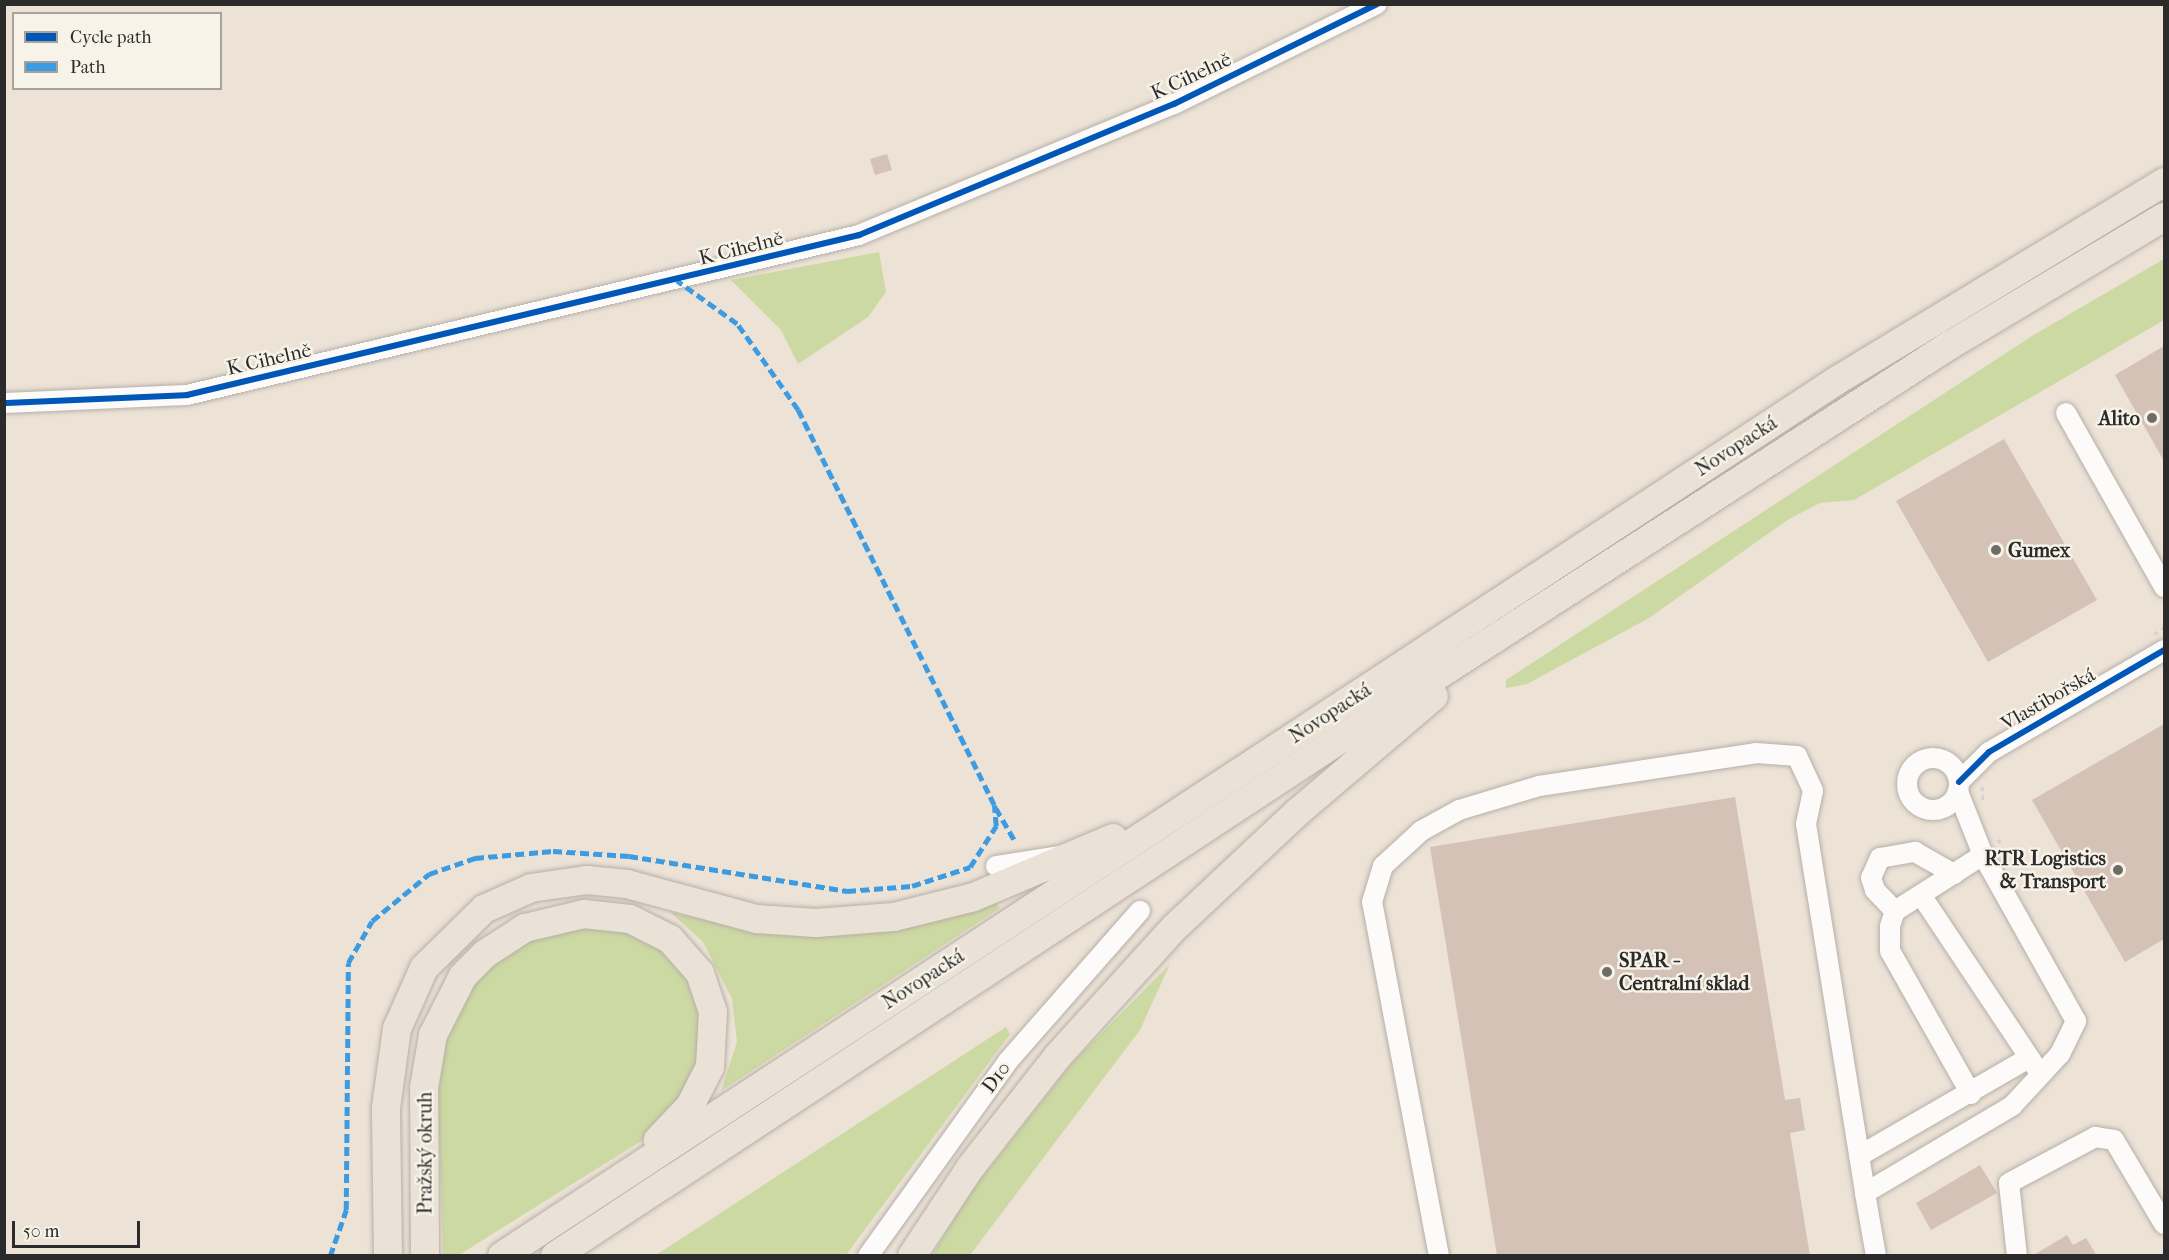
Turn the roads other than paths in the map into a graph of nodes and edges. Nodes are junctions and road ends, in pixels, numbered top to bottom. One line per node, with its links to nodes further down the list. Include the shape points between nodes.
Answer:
1 (1377, 4): 4 (street, K Cihelně, via 1174,104 859,235 187,395)
2 (2164, 182): 9 (highway, Novopacká, via 1836,381)
3 (2164, 217): 7 (highway, Novopacká, via 1950,345)
4 (4, 403)
5 (2066, 414): 6 (street)
6 (2164, 586)
7 (1520, 623): 27 (highway, Novopacká); 29 (highway, via 1291,818 1175,927 1057,1057 970,1168)
8 (2164, 650): 10 (street, Vlastibořská, via 1989,752 1959,787)
9 (1207, 794): 11 (highway, Pražský okruh); 21 (highway, Novopacká)
10 (1983, 855): 13 (street); 18 (street, via 2076,1021 2060,1054)
11 (1075, 856): 12 (street, via 1036,855); 24 (highway, Pražský okruh, via 932,909 850,922 757,919 607,881 531,888 470,919 424,968 404,1009 387,1083)
12 (996, 866)
13 (1954, 874): 14 (street); 16 (street, via 1915,852 1880,858 1871,878 1875,890)
14 (1921, 895): 16 (street); 17 (street)
15 (1140, 911): 28 (street, D10, via 1008,1061)
16 (1895, 911): 19 (street, via 1890,951)
17 (2029, 1058): 18 (street); 19 (street)
18 (2041, 1075): 22 (street, via 2012,1106)
19 (1971, 1094): 20 (street)
20 (1858, 1156): 22 (street); 30 (street, via 1806,824 1813,791 1797,756 1756,753 1539,786 1459,810 1421,831 1383,866 1372,902)
21 (613, 1183): 25 (highway, Pražský okruh, via 681,1118 710,1067 715,1039 710,999 700,973 670,939 615,916 568,916 525,928 484,954 463,976 445,1005 429,1052 423,1111); 26 (highway, Novopacká)
22 (1865, 1193): 31 (street)
23 (2164, 1224): 32 (street, via 2114,1140 2095,1137 2009,1183)
24 (388, 1256)
25 (425, 1256)
26 (502, 1256)
27 (555, 1256)
28 (868, 1256)
29 (912, 1256)
30 (1439, 1256)
31 (1876, 1256)
32 (2017, 1256)

